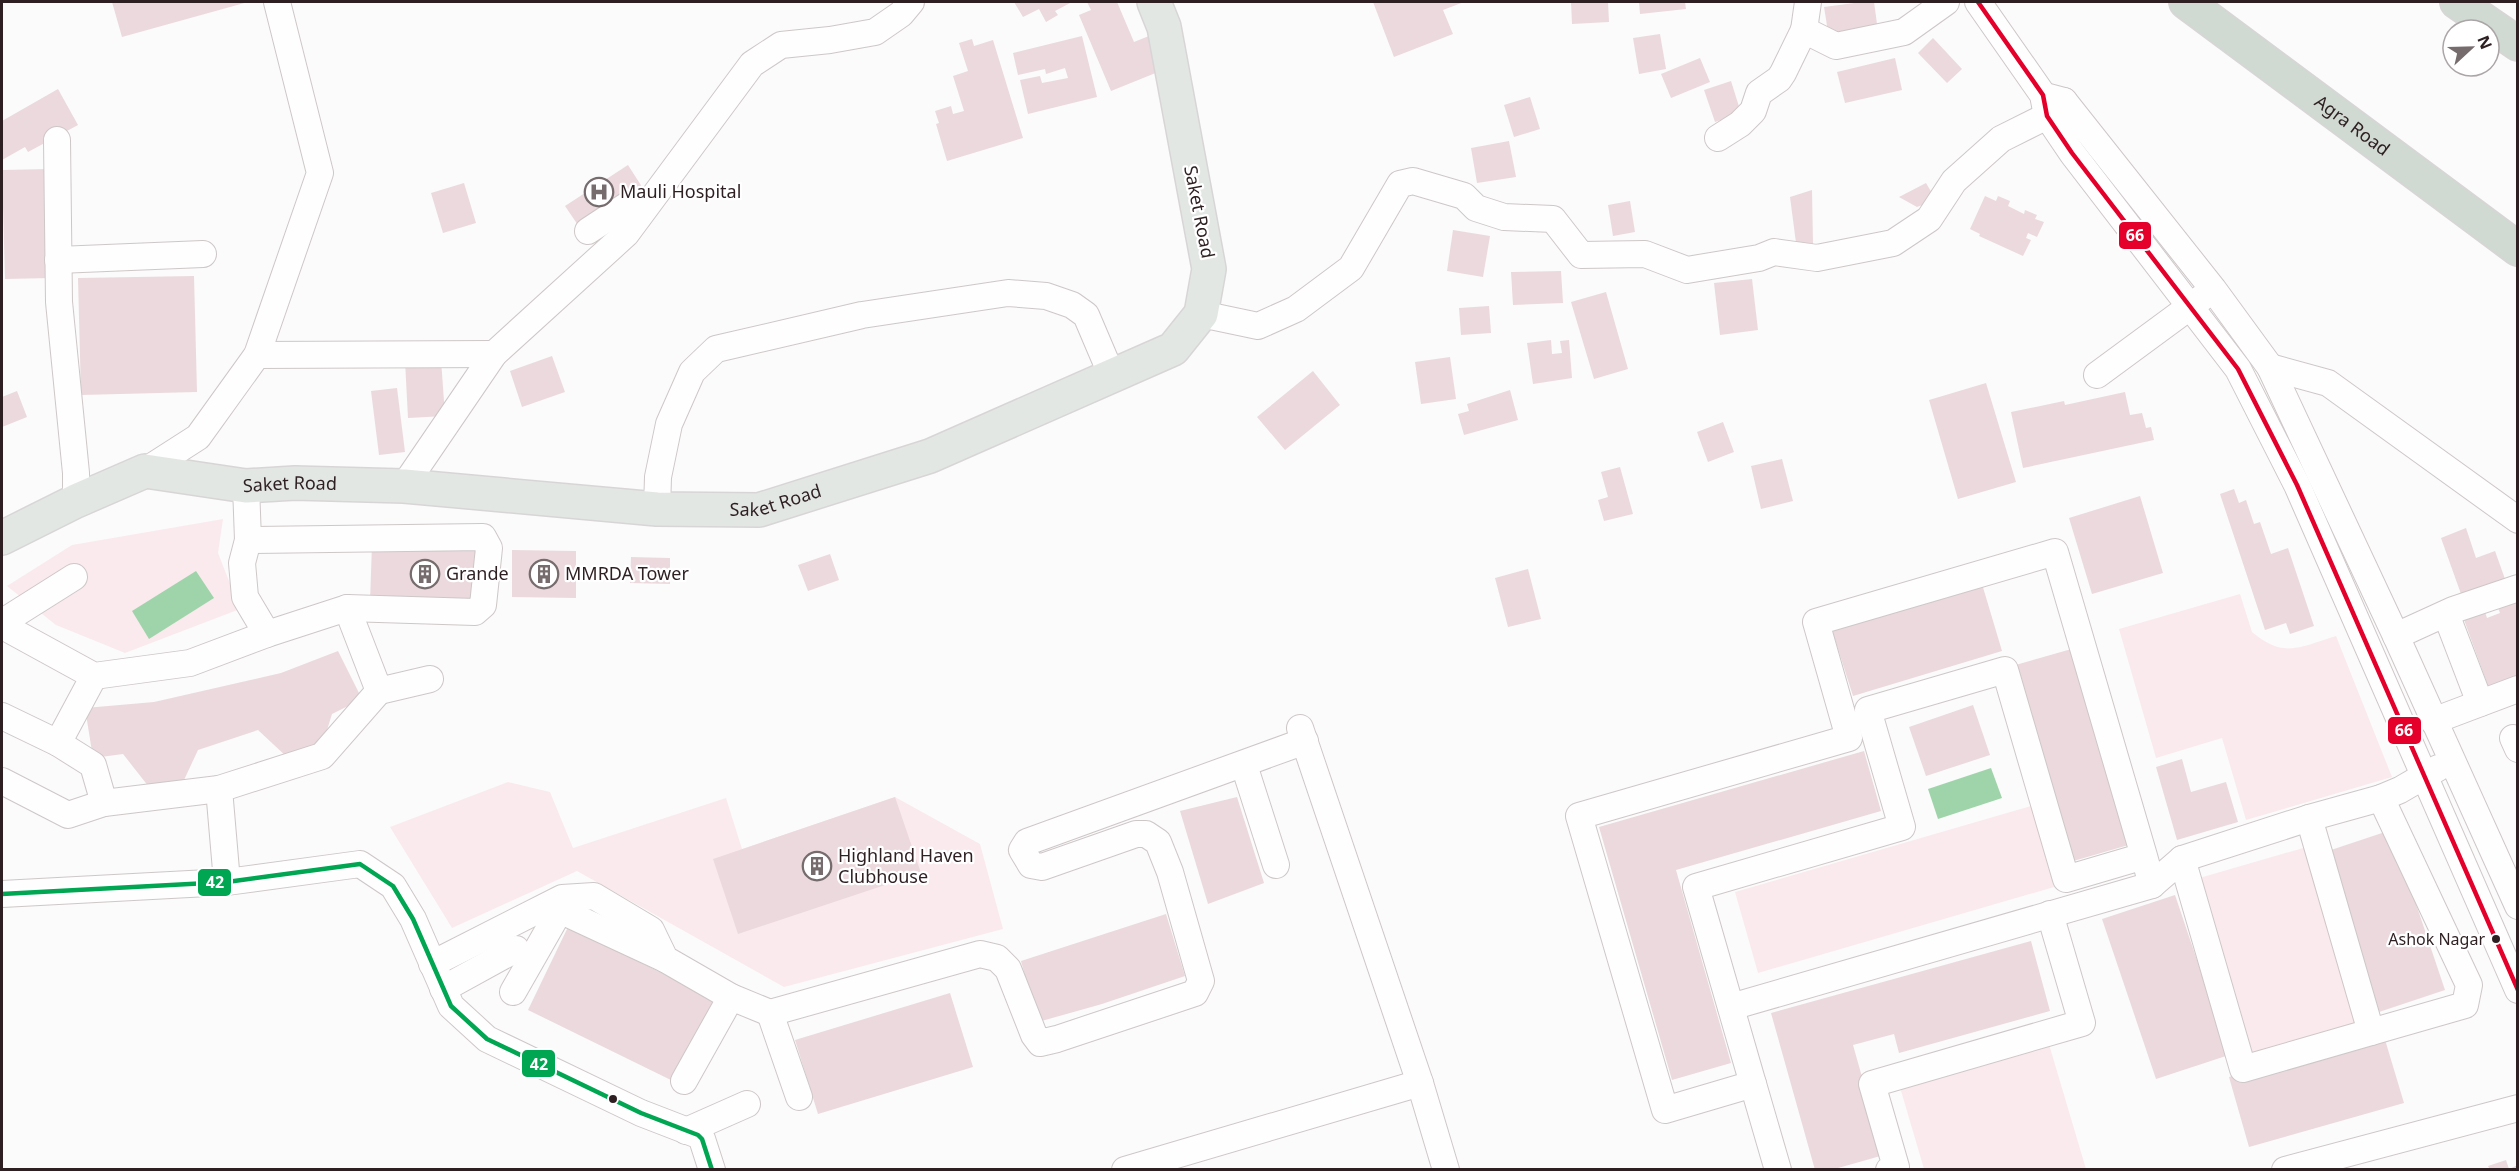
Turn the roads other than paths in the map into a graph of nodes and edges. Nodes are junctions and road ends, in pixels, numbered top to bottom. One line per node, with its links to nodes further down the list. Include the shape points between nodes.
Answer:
1 (277, 2): 23 (street, via 320,173)
2 (911, 2): 14 (street, via 875,32 781,45 752,64)
3 (1154, 2): 21 (main road, Saket Road, via 1164,27 1209,269)
4 (1808, 2): 9 (street)
5 (1946, 2): 9 (street, via 1904,32 1836,46)
6 (1978, 2): 11 (street)
7 (2186, 2): 16 (highway, Agra Road)
8 (2457, 2): 10 (highway)
9 (1804, 30): 12 (street, via 1779,79 1759,93 1753,111 1740,124)
10 (2517, 44)
11 (2051, 104): 19 (street); 20 (street, via 2072,153); 21 (street, via 2001,139 1954,181 1929,219 1893,243 1817,258 1774,252 1686,270 1645,254 1581,255 1553,219 1504,217 1476,208 1464,196 1413,181 1401,184 1351,268 1296,309 1258,326)
12 (1718, 138)
13 (57, 140): 18 (street)
14 (633, 210): 15 (street); 22 (street, via 626,234)
15 (588, 231)
16 (2517, 249)
17 (203, 254): 18 (street)
18 (58, 260): 30 (street)
19 (2213, 289): 20 (street); 24 (street)
20 (2191, 306): 25 (street); 51 (street, via 2238,369 2297,485)
21 (1201, 314): 26 (main road, Saket Road, via 1173,349)
22 (494, 354): 23 (street); 29 (street)
23 (257, 355): 27 (street, via 198,437)
24 (2271, 368): 32 (street, via 2328,383); 40 (street)
25 (2097, 375)
26 (1112, 376): 31 (main road, Saket Road, via 930,456 759,510); 31 (street, via 1086,315 1072,305 1046,296 1008,294 862,315 716,349 692,372 669,424 658,477)
27 (145, 471): 28 (main road, Saket Road); 30 (main road)
28 (246, 486): 29 (main road, Saket Road); 34 (street)
29 (404, 486): 31 (main road, Saket Road)
30 (76, 501): 33 (main road)
31 (657, 509)
32 (2517, 520)
33 (2, 538)
34 (248, 540): 37 (street, via 483,537 489,548 483,605 475,612); 39 (street, via 242,563 245,597)
35 (74, 577): 41 (street, via 9,618 10,630)
36 (2517, 588): 38 (street)
37 (347, 608): 39 (street); 44 (street)
38 (2446, 614): 40 (street); 45 (street)
39 (267, 634): 41 (street, via 190,663)
40 (2396, 636): 47 (street)
41 (94, 676): 48 (street)
42 (430, 679): 44 (street)
43 (2517, 689): 45 (street)
44 (379, 691): 53 (street, via 322,756)
45 (2480, 703): 47 (street)
46 (2, 716): 48 (street)
47 (2433, 721): 49 (street)
48 (58, 743): 55 (street, via 93,765)
49 (2451, 760): 51 (street); 63 (street)
50 (1244, 765): 59 (street); 75 (street, via 1028,842 1022,850 1031,865 1042,867 1136,834 1146,834 1158,842 1201,981 1195,993 1040,1043 1008,969 997,958 980,954); 78 (street, via 1303,735)
51 (2425, 775): 54 (street); 66 (street)
52 (2, 781): 55 (street, via 68,815)
53 (219, 789): 55 (street); 60 (street)
54 (2381, 798): 56 (street); 76 (street, via 2469,986 2465,1005)
55 (104, 803)
56 (2309, 818): 58 (street); 76 (street)
57 (2144, 856): 61 (street); 74 (street, via 2066,879 2005,670 1868,710 1902,826 1695,886); 79 (street, via 2055,552 1816,622 1849,738 1579,816 1665,1110)
58 (2182, 859): 61 (street); 76 (street, via 2243,1070)
59 (1276, 865)
60 (227, 882): 62 (street); 69 (street, via 360,864 393,886 414,920)
61 (2152, 885): 64 (street)
62 (2, 894)
63 (2517, 906)
64 (2050, 914): 74 (street); 89 (street, via 2082,1023 1872,1084 1896,1167)
65 (2517, 920): 66 (street)
66 (2492, 930): 71 (street)
67 (516, 949): 70 (street)
68 (665, 959): 69 (street, via 651,930 594,896 562,898); 72 (street, via 566,913 556,915); 73 (street)
69 (432, 964): 70 (street)
70 (443, 989): 83 (street, via 451,1006 487,1038)
71 (2517, 990)
72 (513, 992)
73 (730, 997): 75 (street); 77 (street)
74 (1731, 1007): 79 (street)
75 (770, 1013): 80 (street)
76 (2371, 1032)
77 (684, 1081)
78 (1420, 1083): 86 (street); 87 (street)
79 (1753, 1084): 88 (street)
80 (799, 1097)
81 (747, 1104): 83 (street)
82 (2517, 1108): 84 (street)
83 (686, 1131): 85 (street, via 702,1139)
84 (2292, 1169)
85 (712, 1170)
86 (1125, 1170)
87 (1446, 1170)
88 (1778, 1170)
89 (1889, 1170)

